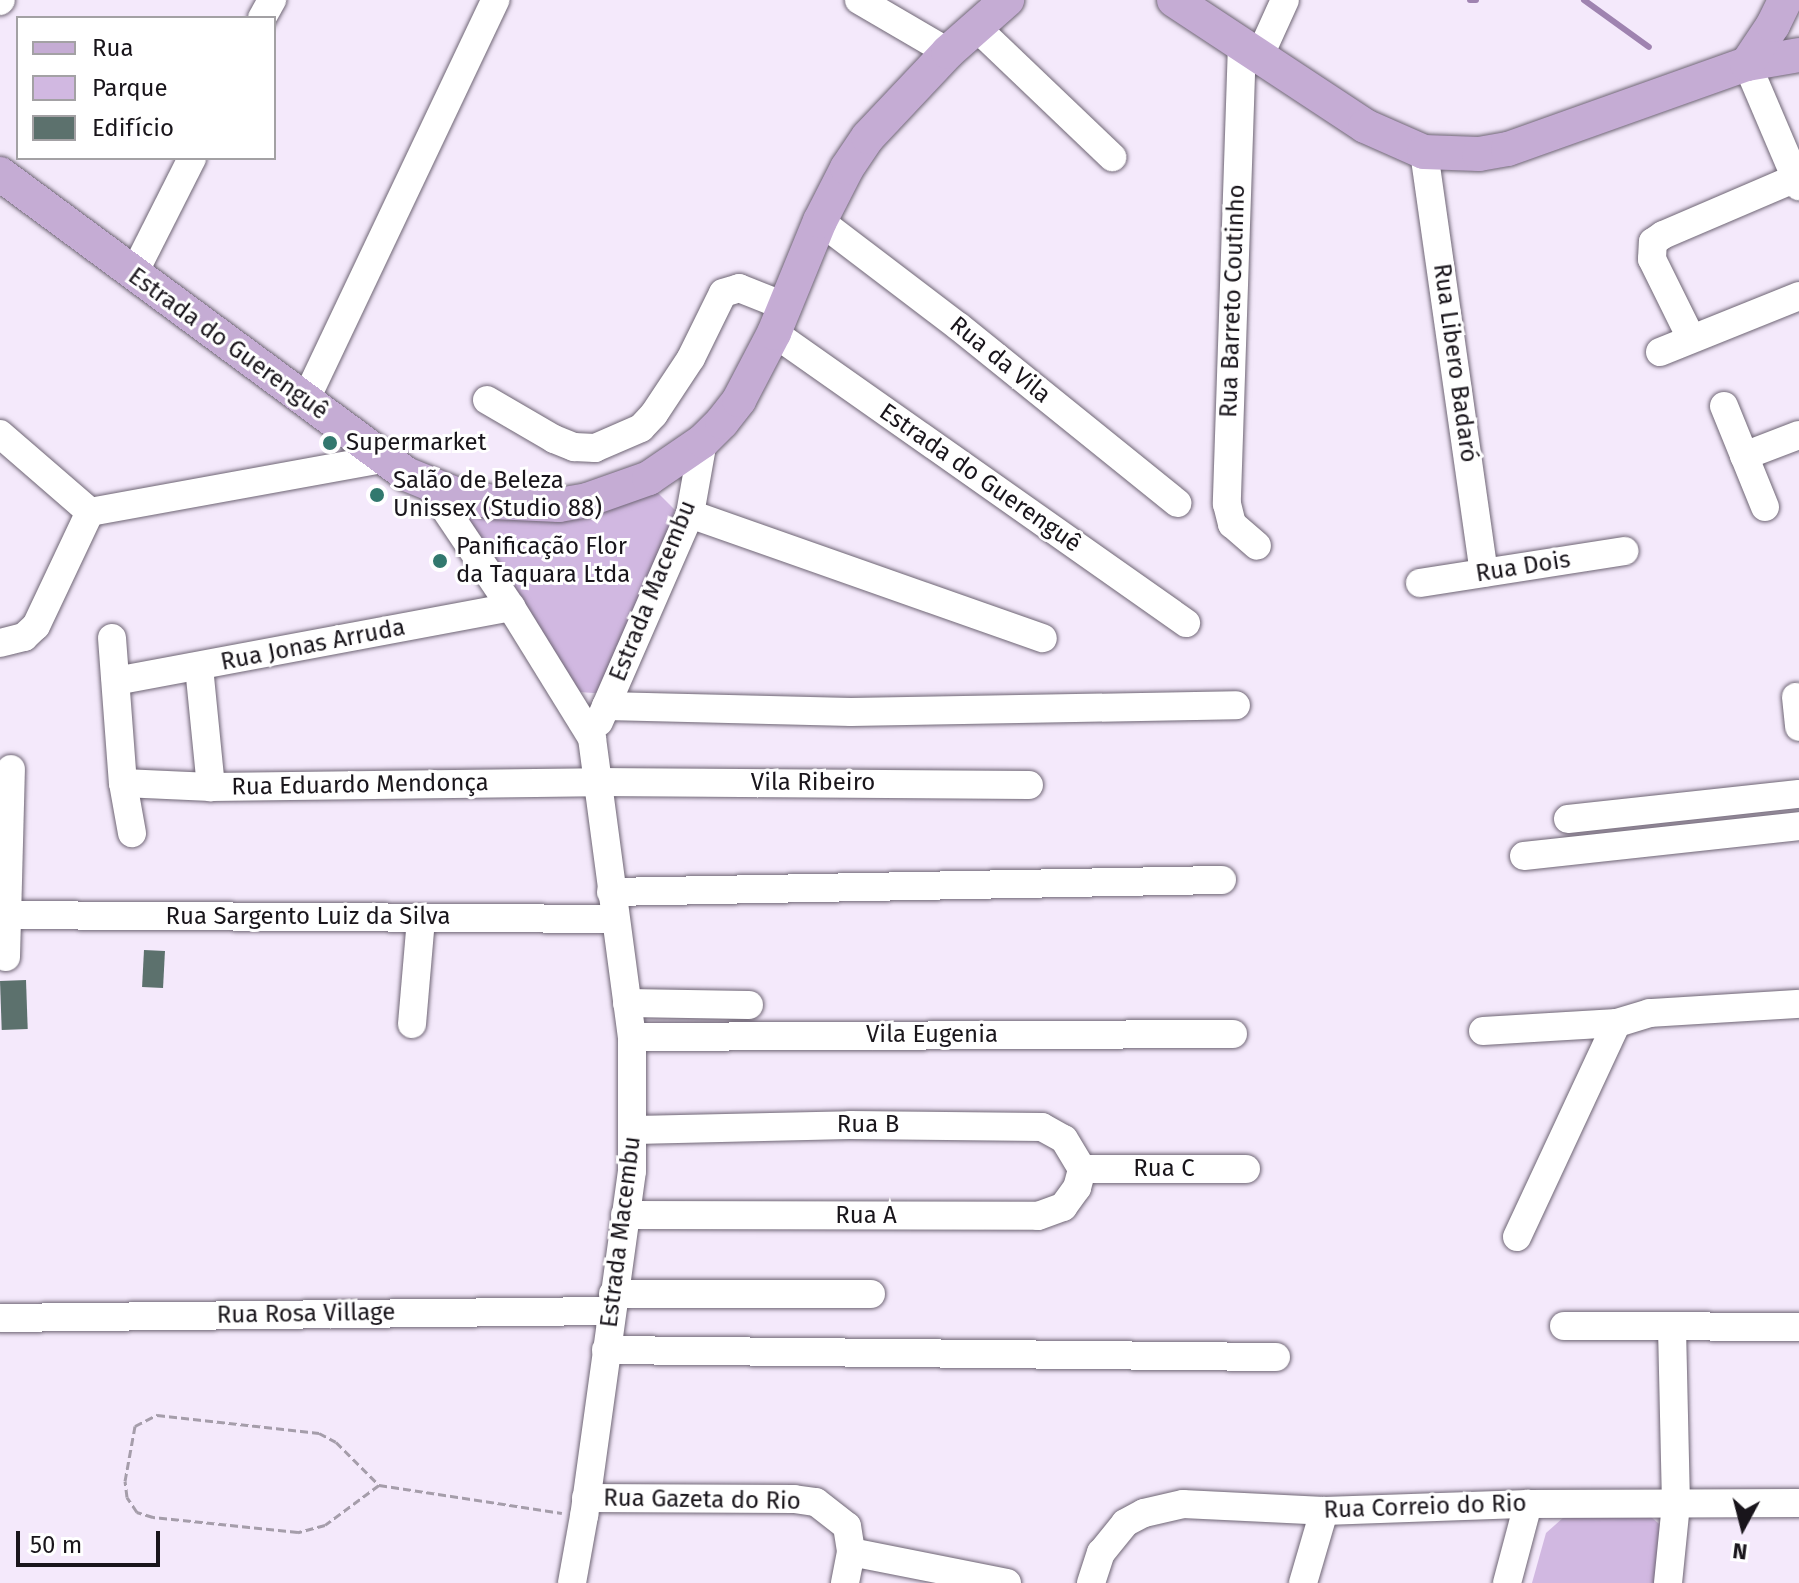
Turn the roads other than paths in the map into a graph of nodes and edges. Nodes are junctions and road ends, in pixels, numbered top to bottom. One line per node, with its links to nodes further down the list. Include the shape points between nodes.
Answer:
1 (495, 0): 26 (street)
2 (859, 0): 11 (street)
3 (1007, 0): 9 (main road, Estrada do Guerenguê)
4 (1285, 0): 10 (street)
5 (1785, 0): 13 (main road)
6 (1797, 0): 8 (main road)
7 (1177, 1): 10 (main road)
8 (1799, 9)
9 (975, 26): 11 (main road, Estrada do Guerenguê); 15 (street)
10 (1251, 49): 14 (main road, via 1365,126); 38 (street, Rua Barreto Coutinho, via 1227,504 1232,524)
11 (948, 52): 19 (main road, Estrada do Guerenguê, via 868,137)
12 (1799, 55): 13 (main road)
13 (1747, 64): 14 (main road, via 1508,149); 18 (street)
14 (1424, 152): 40 (street, Rua Libero Badaró)
15 (1112, 157)
16 (191, 160): 20 (street)
17 (0, 174): 20 (main road, Estrada do Guerenguê)
18 (1797, 182): 23 (street, via 1653,242 1652,259)
19 (820, 221): 22 (main road, Estrada do Guerenguê); 34 (street, Rua da Vila)
20 (133, 275): 26 (main road, Estrada do Guerenguê)
21 (1799, 296): 23 (street)
22 (779, 319): 25 (street, via 739,288 723,293 691,358 654,414 641,428 595,448 554,439); 30 (main road, Estrada do Guerenguê, via 739,400); 43 (street, Estrada do Guerenguê)
23 (1691, 338): 24 (street)
24 (1660, 352)
25 (487, 400)
26 (305, 401): 32 (main road, Estrada do Guerenguê)
27 (1724, 406): 31 (street)
28 (0, 434): 36 (street)
29 (1799, 435): 31 (street)
30 (703, 441): 33 (main road, Estrada do Guerenguê, via 649,478 559,505 493,502); 37 (street, Estrada Macembu)
31 (1744, 456): 35 (street)
32 (382, 459): 33 (main road, Estrada do Guerenguê); 36 (street)
33 (429, 485): 42 (street, Estrada Macembu)
34 (1177, 503)
35 (1765, 507)
36 (90, 512): 46 (street, via 36,626 24,637)
37 (690, 514): 45 (street); 51 (street, Estrada Macembu)
38 (1257, 546)
39 (1625, 551): 40 (street, Rua Dois)
40 (1484, 573): 41 (street, Rua Dois)
41 (1420, 583)
42 (511, 607): 47 (street, Rua Jonas Arruda); 53 (street, Estrada Macembu)
43 (1186, 623)
44 (112, 638): 48 (street)
45 (1043, 638)
46 (0, 643)
47 (199, 667): 48 (street, Rua Jonas Arruda); 58 (street)
48 (116, 681): 56 (street)
49 (1796, 697): 52 (street)
50 (1236, 705): 51 (street, via 851,712)
51 (606, 706): 53 (street, Estrada Macembu)
52 (1799, 727)
53 (592, 738): 55 (street, Estrada Macembu)
54 (11, 769): 61 (street)
55 (596, 782): 57 (street, Vila Ribeiro); 58 (street, Rua Eduardo Mendonça); 66 (street, Estrada Macembu)
56 (123, 783): 58 (street, Rua Eduardo Mendonça); 63 (street)
57 (1029, 785)
58 (211, 787)
59 (1799, 794): 60 (street)
60 (1568, 819)
61 (5, 823): 67 (street)
62 (1799, 826): 64 (street)
63 (132, 833)
64 (1524, 856)
65 (1222, 880): 66 (street, Rua Sargento Luiz da Silva)
66 (613, 906): 68 (street, Rua Sargento Luiz da Silva); 70 (street, Estrada Macembu)
67 (5, 915): 68 (street, Rua Sargento Luiz da Silva); 69 (street)
68 (421, 918): 74 (street)
69 (6, 957)
70 (627, 1003): 72 (street); 77 (street, Estrada Macembu)
71 (1799, 1004): 73 (street, via 1650,1013)
72 (749, 1005)
73 (1617, 1023): 75 (street); 82 (street)
74 (412, 1024)
75 (1483, 1031)
76 (1233, 1034): 77 (street, Vila Eugenia)
77 (632, 1037): 78 (street, Estrada Macembu)
78 (635, 1130): 79 (street, Rua B, via 1042,1127 1064,1139); 81 (street, Estrada Macembu)
79 (1082, 1169): 80 (street, Rua C); 81 (street, Rua A, via 1077,1188 1063,1207 1038,1216)
80 (1246, 1169)
81 (625, 1215): 84 (street, Estrada Macembu)
82 (1517, 1237)
83 (871, 1294): 84 (street, Rua Rosa Village)
84 (613, 1302): 85 (street, Rua Rosa Village); 89 (street, Estrada Macembu)
85 (0, 1318)
86 (1564, 1326): 87 (street)
87 (1672, 1326): 88 (street); 93 (street)
88 (1799, 1327)
89 (606, 1350): 90 (street); 94 (street, Estrada Macembu)
90 (1276, 1357)
91 (1799, 1503): 93 (street, Rua Correio do Rio)
92 (1528, 1504): 93 (street, Rua Correio do Rio); 95 (street, Rua Correio do Rio); 102 (street)
93 (1676, 1504): 103 (street)
94 (585, 1507): 96 (street, Rua Gazeta do Rio, via 816,1502 847,1526); 97 (street, Estrada Macembu)
95 (1324, 1511): 100 (street, Rua Correio do Rio, via 1183,1504 1144,1513 1111,1537); 101 (street)
96 (851, 1552): 98 (street); 99 (street)
97 (572, 1583)
98 (845, 1583)
99 (1007, 1583)
100 (1091, 1583)
101 (1303, 1583)
102 (1507, 1583)
103 (1668, 1583)

